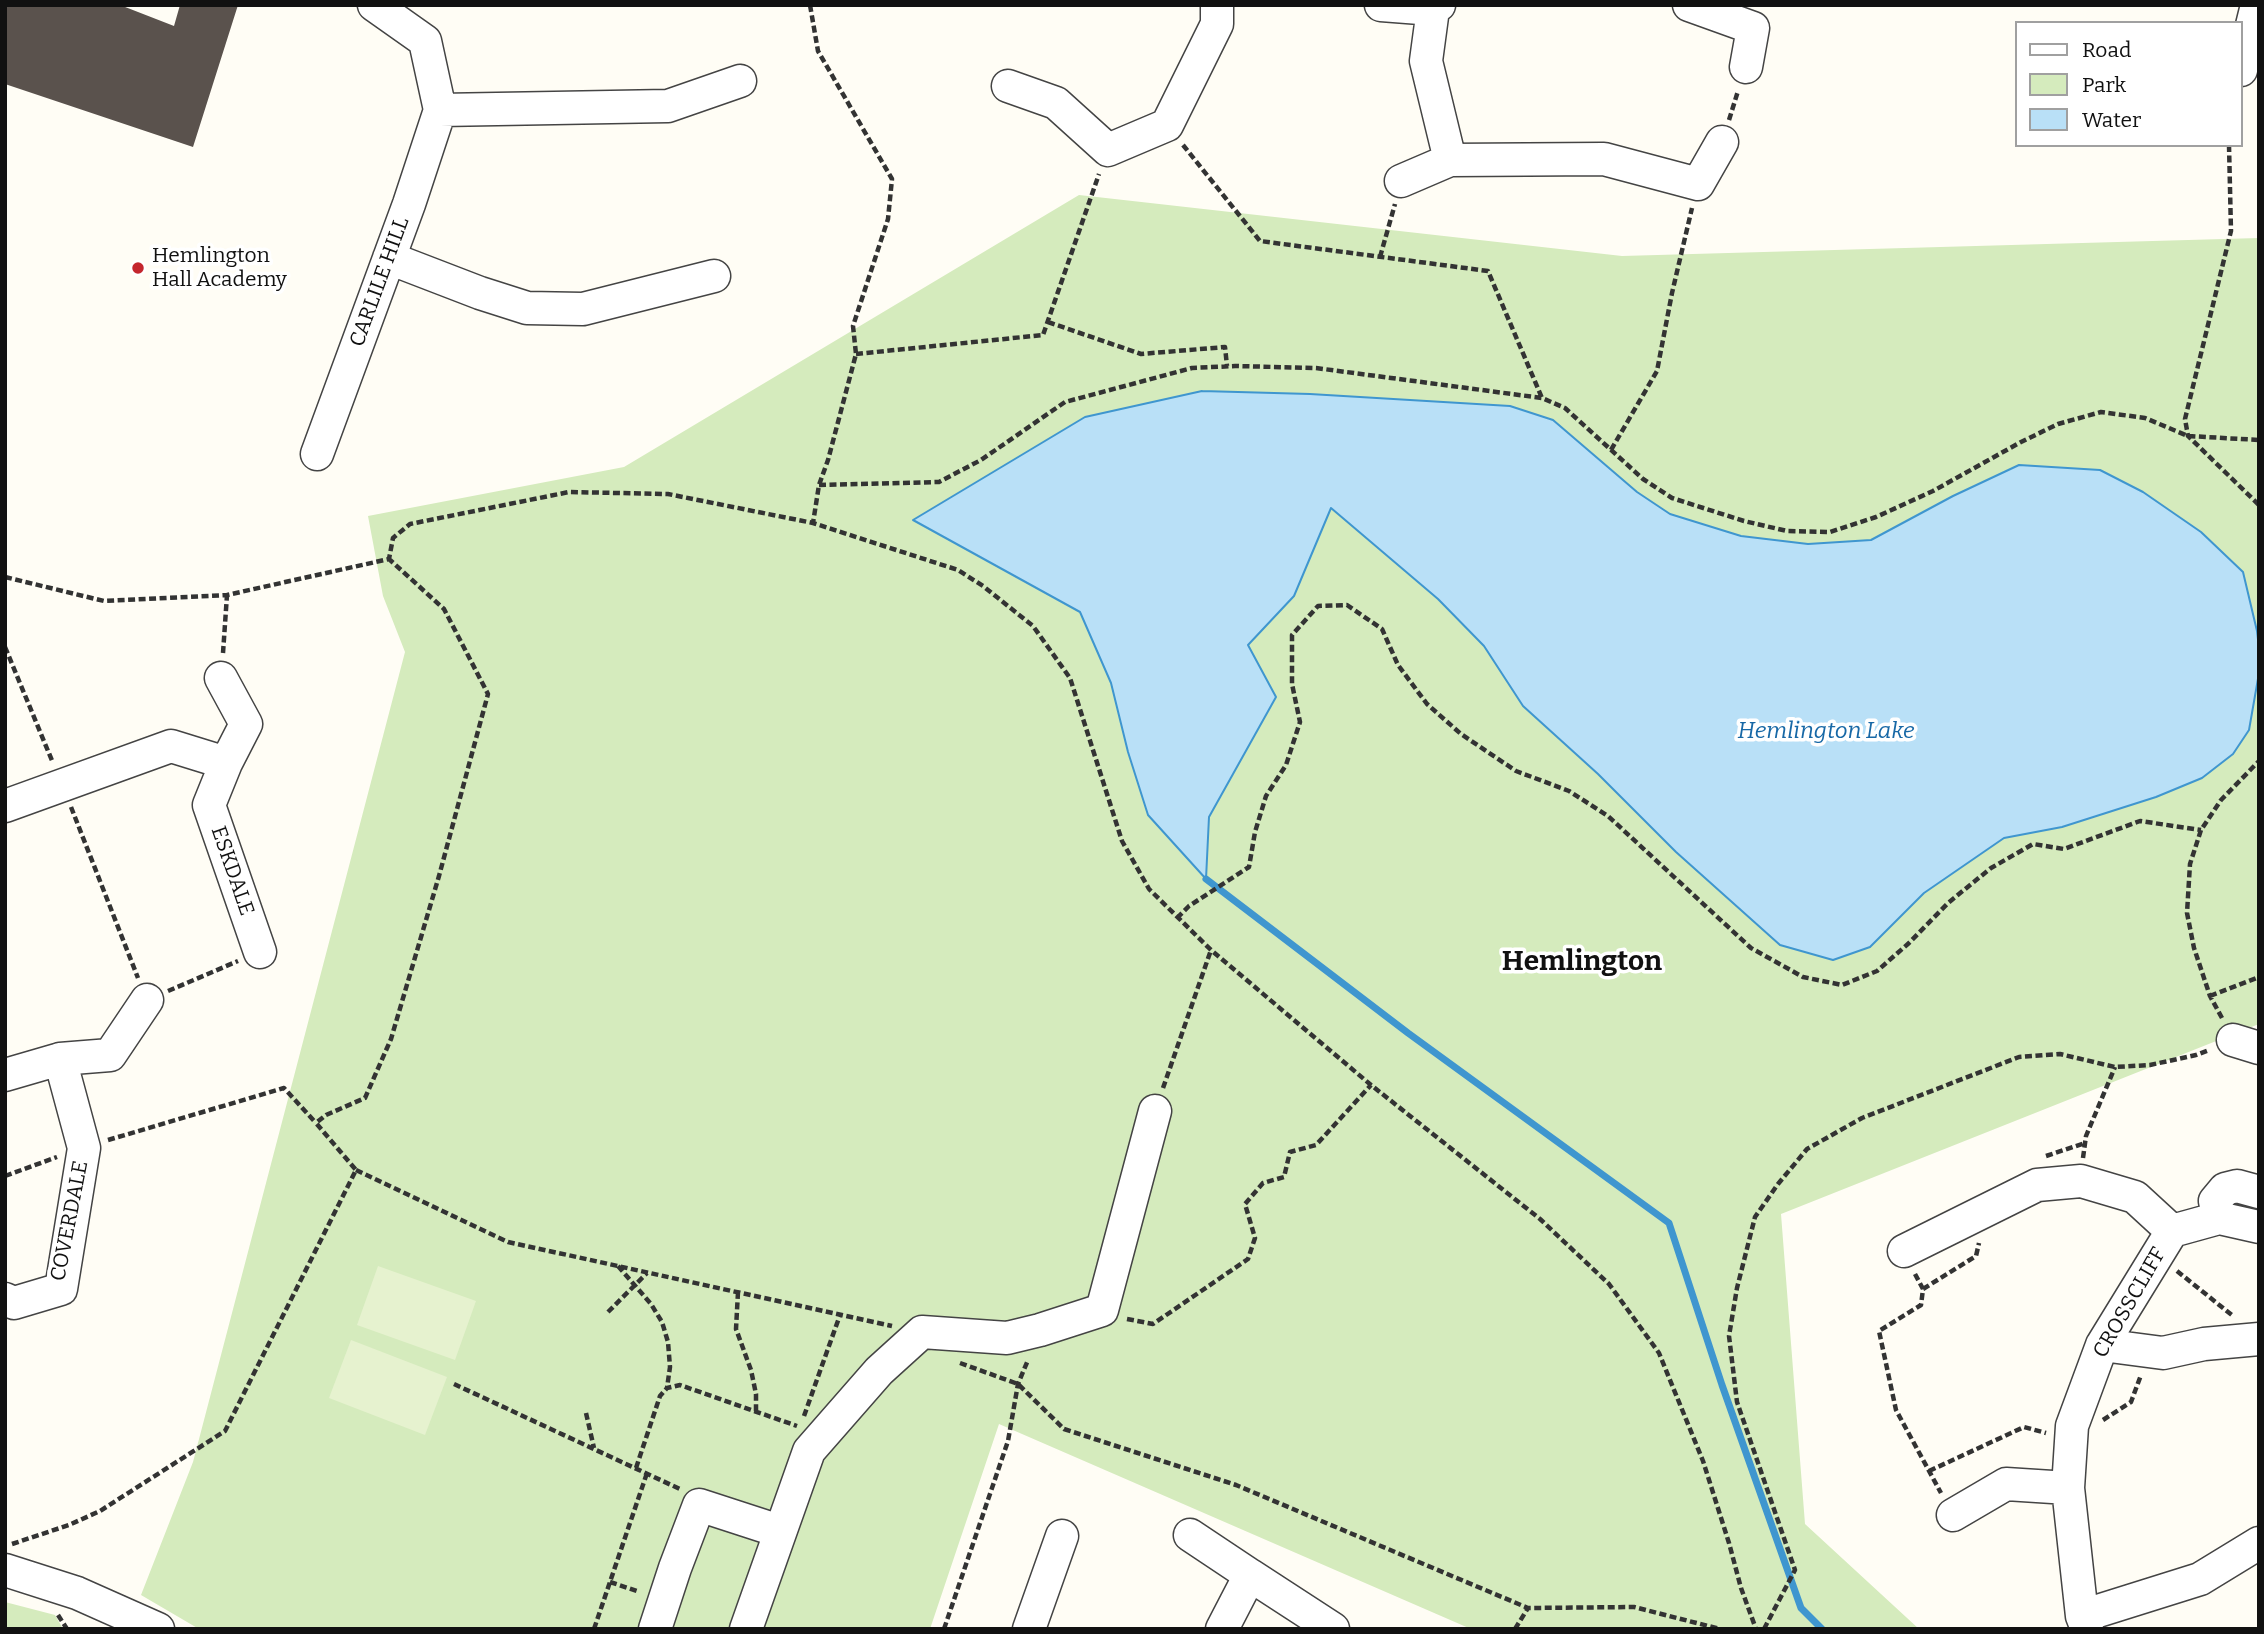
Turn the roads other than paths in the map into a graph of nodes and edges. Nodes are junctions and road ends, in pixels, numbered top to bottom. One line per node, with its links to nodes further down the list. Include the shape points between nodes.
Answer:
1 (374, 5): 11 (street, via 425,41)
2 (1217, 5): 10 (street, via 1217,24 1167,125 1108,150 1056,103)
3 (1381, 5): 6 (street)
4 (1689, 5): 8 (street, via 1753,28)
5 (2257, 5): 7 (street)
6 (1436, 7): 13 (street, via 1426,61)
7 (2243, 62)
8 (1746, 67)
9 (740, 81): 11 (street, via 668,106)
10 (1007, 86)
11 (440, 110): 15 (street, CARLILE HILL)
12 (1722, 142): 13 (street, via 1698,184 1604,159)
13 (1450, 160): 14 (street)
14 (1401, 181)
15 (389, 258): 16 (street, via 527,308 583,309); 17 (street, CARLILE HILL)
16 (714, 275)
17 (317, 454)
18 (221, 678): 19 (street, ESKDALE, via 246,724)
19 (226, 763): 20 (street, via 171,746); 21 (street, ESKDALE, via 209,805)
20 (5, 806)
21 (260, 951)
22 (147, 1000): 23 (street, via 110,1055)
23 (60, 1059): 24 (street); 31 (street, COVERDALE, via 84,1147 61,1289 14,1303)
24 (5, 1074)
25 (1155, 1111): 36 (street, via 1102,1310 1007,1338 922,1332 879,1371 809,1451)
26 (2259, 1192): 27 (street, via 2237,1186 2225,1189 2215,1201)
27 (2219, 1219): 28 (street, CROSSCLIFF); 29 (street, CROSSCLIFF)
28 (2259, 1227)
29 (2164, 1243): 30 (street, via 2135,1197 2081,1181 2036,1185); 33 (street, CROSSCLIFF)
30 (1905, 1251)
31 (5, 1299)
32 (2258, 1339): 33 (street, via 2163,1353)
33 (2102, 1345): 34 (street, CROSSCLIFF, via 2072,1426)
34 (2068, 1488): 35 (street, via 2006,1483); 42 (street, CROSSCLIFF)
35 (1953, 1515)
36 (779, 1531): 44 (street, via 699,1505); 45 (street)
37 (1190, 1535): 41 (street)
38 (1062, 1536): 46 (street)
39 (2259, 1543): 42 (street, via 2200,1579)
40 (5, 1570): 43 (street, via 77,1592)
41 (1250, 1576): 47 (street); 48 (street)
42 (2084, 1622)
43 (158, 1629)
44 (655, 1629)
45 (746, 1629)
46 (1028, 1629)
47 (1222, 1629)
48 (1333, 1629)

